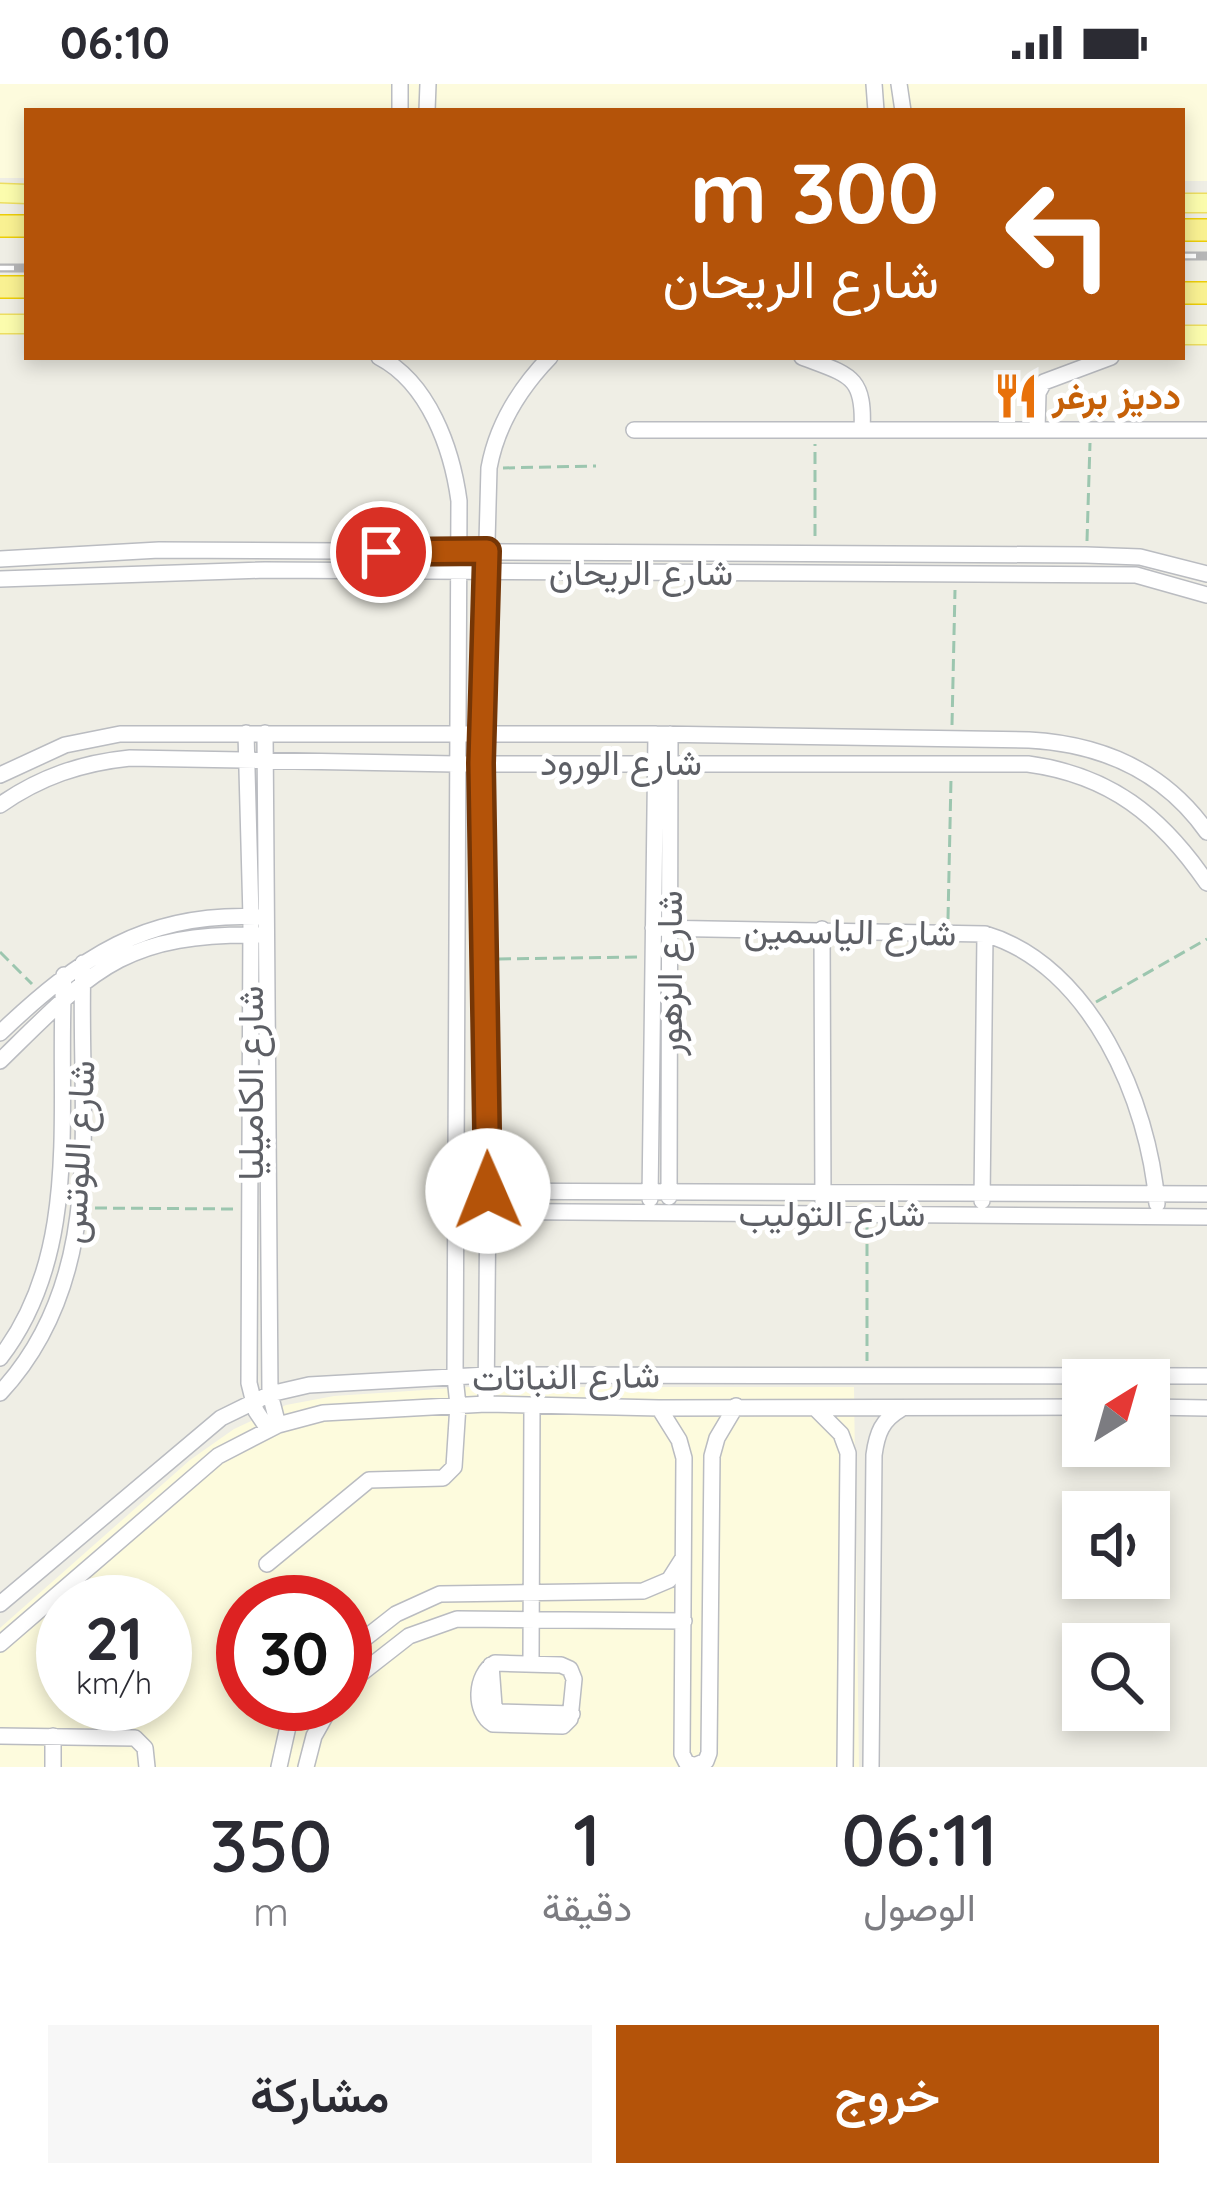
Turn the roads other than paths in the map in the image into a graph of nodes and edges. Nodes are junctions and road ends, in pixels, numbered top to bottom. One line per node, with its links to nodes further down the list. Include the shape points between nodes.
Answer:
1 (382, 360): 12 (street, via 413,388 445,441 459,501)
2 (548, 360): 11 (street, via 494,442)
3 (810, 360): 6 (street, via 858,386)
4 (1103, 360): 7 (street, via 1044,382)
5 (634, 430): 6 (street)
6 (862, 430): 7 (street)
7 (1037, 430): 8 (street)
8 (1207, 430)
9 (159, 550): 10 (street, شارع الريحان); 13 (street, شارع الريحان); 15 (street)
10 (266, 551): 12 (street, شارع الريحان); 14 (street)
11 (487, 551): 12 (street, شارع الريحان); 16 (street); 18 (street, شارع الريحان, via 1139,556)
12 (459, 552): 17 (street)
13 (0, 559)
14 (266, 570): 15 (street, شارع الريحان); 17 (street, شارع الريحان)
15 (159, 571): 19 (street, شارع الريحان)
16 (486, 571): 17 (street, شارع الريحان); 20 (street, شارع الريحان, via 1136,575); 24 (street)
17 (459, 572): 26 (street)
18 (1207, 574)
19 (0, 579)
20 (1207, 595)
21 (245, 733): 22 (street, شارع الورود); 23 (street, شارع الورود); 30 (street, شارع الكاميليا)
22 (265, 733): 26 (street, شارع الورود); 31 (street, شارع الكاميليا)
23 (171, 734): 29 (street); 37 (street, شارع الورود, via 92,738)
24 (482, 734): 25 (street, شارع الورود); 26 (street, شارع الورود); 33 (street)
25 (663, 734): 27 (street, شارع الورود); 32 (street, شارع الزهور)
26 (456, 735): 34 (street)
27 (952, 739): 28 (street, شارع الورود); 35 (street)
28 (1007, 740): 36 (street); 39 (street, شارع الورود, via 1064,742 1132,764)
29 (169, 758): 30 (street, شارع الورود); 38 (street, شارع الورود, via 76,767)
30 (245, 760): 31 (street, شارع الورود); 41 (street, شارع الكاميليا)
31 (265, 760): 34 (street, شارع الورود); 41 (street, شارع الكاميليا)
32 (663, 761): 33 (street, شارع الورود); 35 (street, شارع الورود); 42 (street, شارع الزهور)
33 (481, 763): 34 (street, شارع الورود); 52 (street)
34 (455, 764): 51 (street)
35 (952, 764): 36 (street, شارع الورود)
36 (1005, 764): 40 (street, شارع الورود, via 1060,768 1119,791 1168,832)
37 (0, 775)
38 (0, 805)
39 (1207, 832)
40 (1207, 883)
41 (260, 926): 45 (street, via 209,916 174,923); 47 (street, via 174,939 107,964); 72 (street, شارع الكاميليا); 73 (street, شارع الكاميليا, via 249,1209)
42 (661, 927): 43 (street, شارع الياسمين); 53 (street, شارع الزهور, via 653,957); 54 (street, شارع الزهور)
43 (822, 929): 44 (street, شارع الياسمين); 55 (street)
44 (985, 934): 56 (street); 57 (street, شارع الياسمين, via 1028,956 1084,1009 1111,1048 1135,1097)
45 (83, 963): 46 (street); 47 (street, شارع اللوتس)
46 (64, 975): 48 (street, شارع اللوتس); 49 (street)
47 (82, 984): 48 (street); 71 (street, شارع اللوتس, via 85,1154 73,1257 57,1306)
48 (62, 1000): 50 (street); 67 (street, شارع اللوتس, via 56,1220 41,1282)
49 (0, 1033)
50 (0, 1061)
51 (457, 1191): 52 (street, شارع التوليب); 59 (street)
52 (488, 1191): 53 (street, شارع التوليب); 60 (street)
53 (650, 1192): 54 (street, شارع التوليب); 61 (street, شارع الزهور)
54 (669, 1192): 55 (street, شارع التوليب); 62 (street, شارع الزهور)
55 (823, 1192): 56 (street, شارع التوليب); 63 (street)
56 (982, 1193): 57 (street, شارع التوليب); 64 (street)
57 (1156, 1194): 58 (street, شارع التوليب); 65 (street, شارع الياسمين)
58 (1207, 1194)
59 (457, 1210): 60 (street, شارع التوليب); 70 (street)
60 (487, 1210): 61 (street, شارع التوليب); 68 (street)
61 (650, 1212): 62 (street, شارع التوليب)
62 (669, 1212): 63 (street, شارع التوليب)
63 (823, 1213): 64 (street, شارع التوليب)
64 (983, 1215): 65 (street, شارع التوليب)
65 (1158, 1216): 66 (street, شارع التوليب)
66 (1207, 1216)
67 (0, 1358)
68 (487, 1376): 69 (street, شارع النباتات); 70 (street, شارع النباتات); 74 (street)
69 (1207, 1376)
70 (454, 1377): 72 (street, شارع النباتات, via 309,1384); 75 (street)
71 (0, 1393)
72 (270, 1394): 73 (street, شارع النباتات); 84 (street, شارع الكاميليا)
73 (252, 1401): 84 (street, شارع الكاميليا); 88 (street, شارع النباتات, via 201,1433)
74 (486, 1404): 75 (street, شارع النباتات); 76 (street, شارع النباتات)
75 (458, 1405): 84 (street, شارع النباتات, via 323,1413); 86 (street, via 450,1475 369,1480)
76 (532, 1405): 81 (street, شارع النباتات); 87 (street)
77 (736, 1406): 78 (street, شارع النباتات); 81 (street, شارع النباتات); 90 (street, via 712,1456 709,1753 699,1766 682,1754)
78 (812, 1406): 79 (street, شارع النباتات); 103 (street, via 829,1418 848,1453)
79 (906, 1406): 80 (street, شارع النباتات); 104 (street, via 888,1417 874,1455)
80 (1062, 1407)
81 (659, 1408): 85 (street, via 684,1459)
82 (1170, 1408): 83 (street)
83 (1207, 1408)
84 (273, 1427): 92 (street, شارع النباتات, via 218,1456)
85 (685, 1555): 87 (street, via 670,1580 643,1591); 90 (street)
86 (267, 1564)
87 (532, 1592): 89 (street); 91 (street, via 428,1598)
88 (0, 1604)
89 (532, 1621): 90 (street); 93 (street); 94 (street, via 432,1625)
90 (684, 1621)
91 (372, 1632)
92 (0, 1644)
93 (531, 1664): 93 (street, via 570,1669 572,1714 498,1712 491,1664)
94 (372, 1665)
95 (287, 1731): 101 (street)
96 (317, 1731): 102 (street)
97 (0, 1736): 98 (street)
98 (52, 1736): 99 (street); 100 (street, via 135,1738 146,1748)
99 (53, 1767)
100 (147, 1767)
101 (279, 1767)
102 (306, 1767)
103 (845, 1767)
104 (871, 1767)

